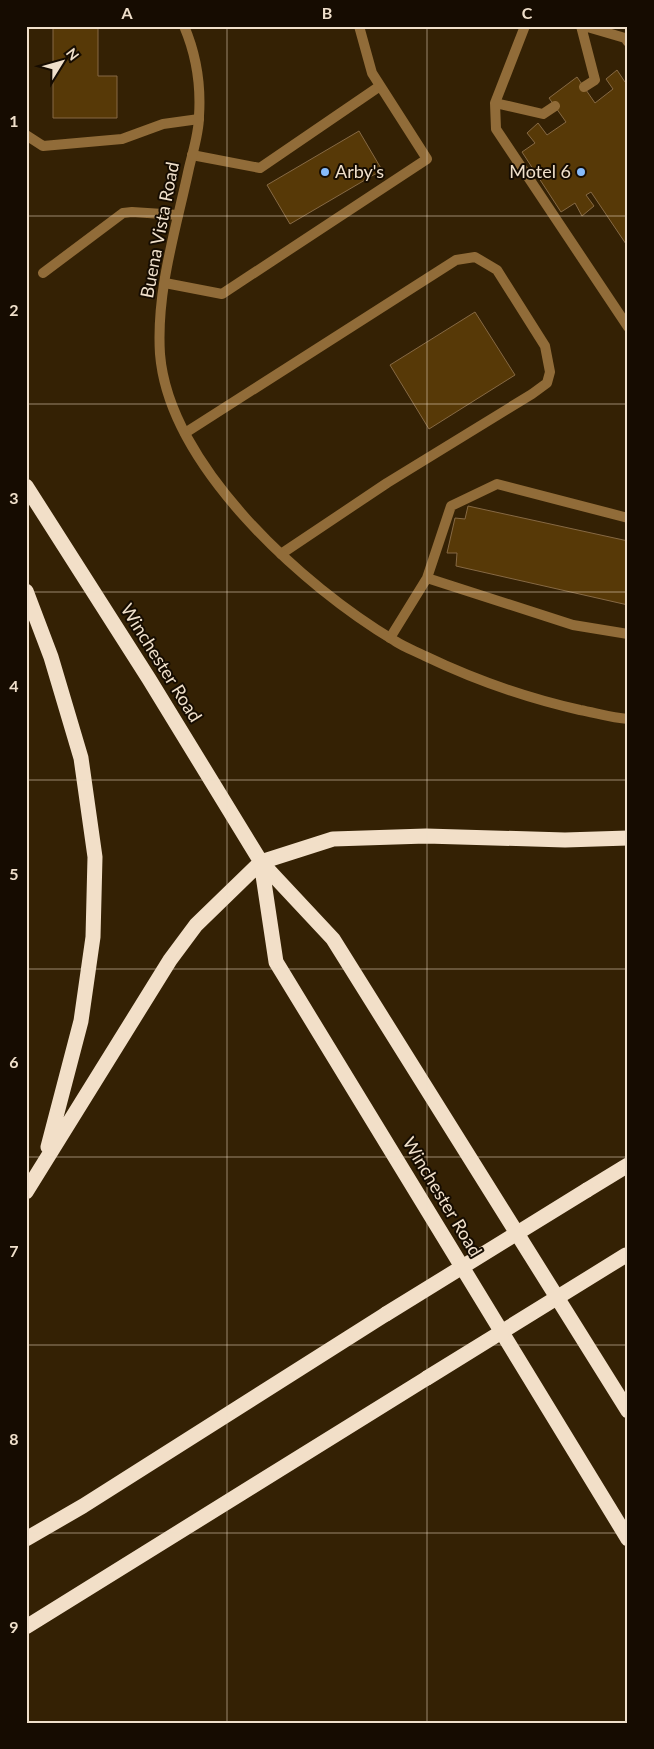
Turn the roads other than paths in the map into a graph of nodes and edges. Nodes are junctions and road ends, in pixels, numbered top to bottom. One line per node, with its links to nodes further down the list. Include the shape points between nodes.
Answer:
1 (184, 26): 10 (street, Buena Vista Road, via 200,86)
2 (360, 26): 6 (street, via 372,74)
3 (525, 26): 8 (street)
4 (582, 26): 5 (street, via 626,38); 7 (street, via 595,80)
5 (628, 42)
6 (380, 86): 12 (street, via 260,168); 15 (street, via 427,160 222,294)
7 (584, 87)
8 (494, 103): 9 (street, via 543,114); 16 (street, via 496,129)
9 (555, 106)
10 (200, 119): 11 (street, via 163,124 122,139 43,146); 12 (street, Buena Vista Road)
11 (26, 135)
12 (192, 154): 13 (street, Buena Vista Road)
13 (178, 215): 14 (street, via 122,213); 15 (street, Buena Vista Road)
14 (43, 273)
15 (165, 283): 17 (street, Buena Vista Road, via 160,355 169,399)
16 (628, 327)
17 (185, 433): 20 (street, Buena Vista Road, via 222,491); 20 (street, via 456,260 475,258 497,270 545,346 550,372 547,383 386,483)
18 (26, 486): 27 (highway, Winchester Road)
19 (628, 518): 21 (street, via 497,484 451,506)
20 (281, 554): 24 (street, Buena Vista Road, via 297,571)
21 (427, 578): 23 (street, via 573,625); 24 (street)
22 (26, 591): 28 (highway, via 51,657 81,758 95,857 93,937 81,1022)
23 (628, 634)
24 (390, 638): 25 (street, Buena Vista Road, via 461,674 544,702)
25 (628, 719)
26 (628, 838): 27 (highway, via 566,840 426,836 333,839)
27 (261, 862): 28 (highway, via 196,925 170,960); 32 (highway, Winchester Road, via 333,939); 34 (highway, Winchester Road, via 276,962)
28 (44, 1162): 30 (highway)
29 (628, 1165): 33 (highway, bridge)
30 (26, 1192)
31 (627, 1255): 35 (highway, bridge)
32 (628, 1411)
33 (26, 1539)
34 (628, 1539)
35 (26, 1627)

